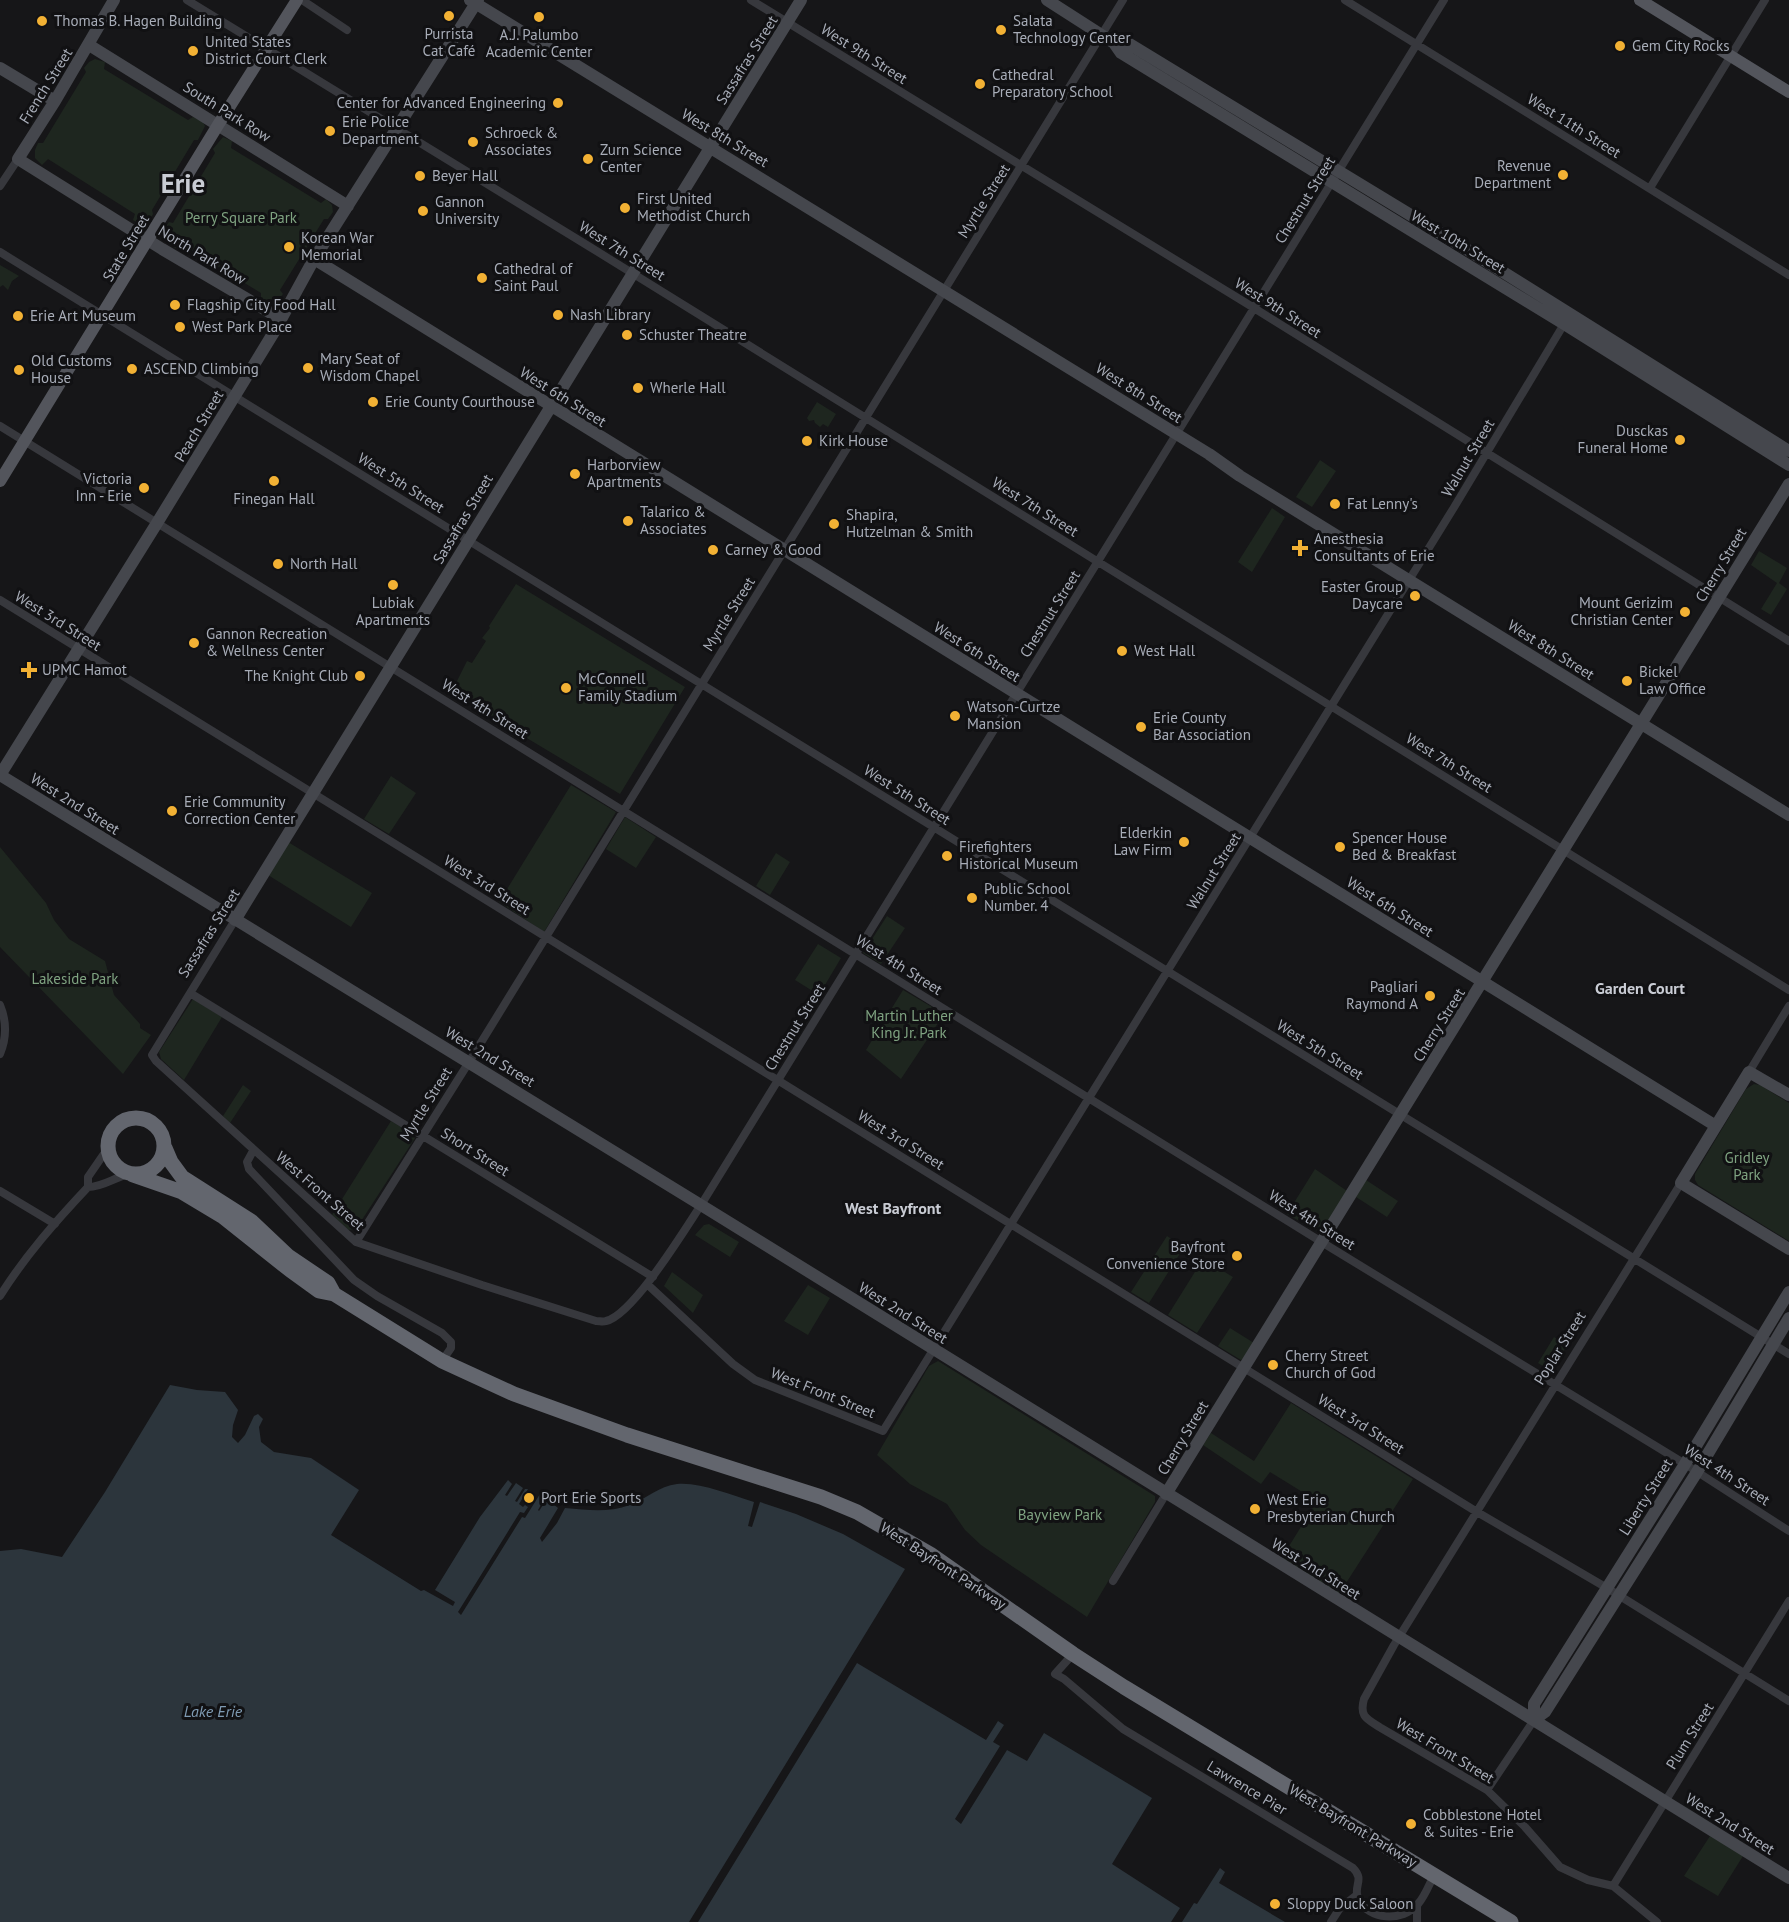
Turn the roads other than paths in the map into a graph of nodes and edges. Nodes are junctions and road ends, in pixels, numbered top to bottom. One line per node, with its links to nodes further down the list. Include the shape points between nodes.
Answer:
1 (114, 0): 17 (street, French Street)
2 (187, 0): 19 (street, West 7th Street)
3 (297, 0): 19 (main road, State Street)
4 (302, 0): 15 (street)
5 (751, 0): 14 (street, West 9th Street)
6 (801, 0): 14 (street, Sassafras Street)
7 (1047, 0): 16 (street, West 10th Street)
8 (1123, 0): 16 (street, Myrtle Street)
9 (1345, 0): 18 (street, West 11th Street)
10 (1444, 0): 18 (street, Chestnut Street)
11 (1640, 0): 20 (main road)
12 (1765, 0): 20 (street)
13 (475, 1): 25 (street, Peach Street); 26 (street, West 8th Street)
14 (788, 22): 26 (street, Sassafras Street); 28 (street, West 9th Street)
15 (347, 30)
16 (1101, 34): 28 (street, Myrtle Street); 29 (street, West 10th Street, via 1121,53 1217,105)
17 (89, 45): 23 (street, French Street); 24 (street, South Park Row)
18 (1417, 45): 29 (street, Chestnut Street); 31 (street, West 11th Street)
19 (266, 50): 24 (main road, State Street); 25 (street, West 7th Street)
20 (1731, 56): 22 (main road); 31 (street)
21 (0, 68): 23 (street)
22 (1789, 92)
23 (55, 101): 27 (street, French Street)
24 (218, 124): 32 (street, South Park Row); 33 (main road, State Street)
25 (397, 129): 32 (street, Peach Street); 36 (street, West 7th Street)
26 (710, 147): 36 (street, Sassafras Street); 38 (street, West 8th Street)
27 (18, 159): 30 (street, French Street); 33 (street, North Park Row)
28 (1022, 165): 38 (street, Myrtle Street); 39 (street, West 9th Street)
29 (1335, 177): 39 (street, Chestnut Street); 42 (street, West 10th Street)
30 (0, 186)
31 (1650, 188): 37 (street, West 11th Street)
32 (348, 206): 35 (street, Peach Street)
33 (148, 240): 40 (main road, State Street); 41 (street, North Park Row)
34 (0, 252): 40 (street, West 5th Street)
35 (314, 259): 41 (street, Peach Street); 45 (street, West 6th Street)
36 (632, 273): 45 (street, Sassafras Street); 46 (street, West 7th Street)
37 (1789, 275)
38 (945, 291): 46 (street, Myrtle Street); 48 (street, West 8th Street)
39 (1254, 308): 48 (street, Chestnut Street); 51 (street, West 9th Street)
40 (103, 314): 44 (street, West 5th Street); 49 (main road, State Street)
41 (281, 319): 44 (street, Peach Street)
42 (1567, 319): 43 (street, West 10th Street); 51 (street, Walnut Street)
43 (1685, 393): 50 (street, West 10th Street); 52 (street, West 10th Street)
44 (235, 395): 55 (street, Peach Street); 56 (street, West 5th Street)
45 (550, 406): 56 (street, Sassafras Street); 57 (street, West 6th Street)
46 (866, 417): 57 (street, Myrtle Street); 58 (street, West 7th Street)
47 (0, 426): 49 (street, West 4th Street)
48 (1177, 434): 58 (street, Chestnut Street); 59 (street, West 8th Street)
49 (25, 441): 53 (main road, State Street); 55 (street, West 4th Street)
50 (1789, 451)
51 (1486, 454): 59 (street, Walnut Street); 60 (street, West 9th Street)
52 (1789, 465)
53 (0, 481)
54 (1789, 484): 60 (street, Cherry Street)
55 (157, 523): 63 (street, Peach Street); 64 (street, West 4th Street)
56 (468, 540): 64 (street, Sassafras Street); 65 (street, West 5th Street)
57 (784, 550): 65 (street, Myrtle Street); 66 (street, West 6th Street)
58 (1098, 562): 66 (street, Chestnut Street); 67 (street, West 7th Street)
59 (1409, 579): 67 (street, Walnut Street); 68 (street, West 8th Street)
60 (1719, 598): 62 (street, West 9th Street); 68 (street, Cherry Street)
61 (0, 600): 63 (street, West 3rd Street)
62 (1789, 641)
63 (79, 649): 69 (street, Peach Street); 70 (street, West 3rd Street)
64 (391, 666): 70 (street, Sassafras Street); 71 (street, West 4th Street)
65 (701, 685): 71 (street, Myrtle Street); 73 (street, West 5th Street)
66 (1017, 694): 73 (street, Chestnut Street); 74 (street, West 6th Street)
67 (1331, 706): 74 (street, Walnut Street); 75 (street, West 7th Street)
68 (1641, 724): 72 (street, West 8th Street); 75 (street, Cherry Street)
69 (0, 775): 76 (street, West 2nd Street)
70 (313, 793): 76 (street, Sassafras Street); 77 (street, West 3rd Street)
71 (624, 811): 77 (street, Myrtle Street); 78 (street, West 4th Street)
72 (1789, 815)
73 (934, 828): 78 (street, Chestnut Street); 79 (street, West 5th Street)
74 (1250, 838): 79 (street, Walnut Street); 80 (street, West 6th Street)
75 (1563, 850): 80 (street, Cherry Street); 81 (street, West 7th Street)
76 (235, 920): 82 (street, Sassafras Street); 87 (street, West 2nd Street)
77 (546, 937): 87 (street, Myrtle Street); 89 (street, West 3rd Street)
78 (856, 955): 89 (street, Chestnut Street); 91 (street, West 4th Street)
79 (1167, 972): 91 (street, Walnut Street); 92 (street, West 5th Street)
80 (1483, 982): 92 (street, Cherry Street); 93 (street, West 6th Street)
81 (1789, 990)
82 (190, 993): 86 (street, Sassafras Street); 94 (street, Short Street)
83 (0, 1005): 85 (street, via 6,1037)
84 (1789, 1006): 88 (street, Poplar Street)
85 (0, 1054)
86 (152, 1055): 97 (street, West Front Street)
87 (469, 1062): 94 (street, Myrtle Street); 102 (street, West 2nd Street)
88 (1749, 1072): 90 (street); 93 (street, Poplar Street)
89 (779, 1079): 102 (street, Chestnut Street); 104 (street, West 3rd Street)
90 (1789, 1095)
91 (1090, 1098): 104 (street, Walnut Street); 106 (street, West 4th Street)
92 (1400, 1115): 106 (street, Cherry Street); 108 (street, West 5th Street)
93 (1716, 1126): 99 (street, Poplar Street)
94 (423, 1136): 105 (street, Myrtle Street); 109 (street, Short Street)
95 (108, 1148): 96 (highway, via 116,1127 136,1118 157,1127); 98 (highway, via 113,1163); 100 (street, via 88,1177)
96 (165, 1148): 98 (highway, via 155,1168); 111 (highway, West Bayfront Parkway, via 182,1177 251,1221 288,1256 328,1283)
97 (253, 1151): 105 (street, West Front Street); 119 (street, via 247,1162 249,1169 352,1278 449,1339 451,1348)
98 (131, 1174): 100 (street, via 99,1187); 111 (highway, West Bayfront Parkway, via 182,1192 222,1216 319,1291)
99 (1681, 1183): 107 (street); 108 (street, Poplar Street)
100 (88, 1187): 103 (street)
101 (0, 1191): 103 (street)
102 (701, 1205): 109 (street, Chestnut Street); 117 (street, West 2nd Street)
103 (55, 1224): 112 (street)
104 (1012, 1225): 117 (street, Walnut Street); 120 (street, West 3rd Street)
105 (356, 1242): 114 (street, West Front Street, via 482,1286)
106 (1322, 1242): 120 (street, Cherry Street); 121 (street, West 4th Street)
107 (1789, 1250)
108 (1633, 1259): 115 (street, West 5th Street); 121 (street, Poplar Street)
109 (650, 1280): 114 (street, Chestnut Street, via 627,1307); 122 (street, West Front Street, via 733,1364 755,1380)
110 (1789, 1292): 115 (street, Liberty Street)
111 (334, 1294): 119 (highway, West Bayfront Parkway)
112 (0, 1296)
113 (1789, 1318): 116 (street, Liberty Street)
114 (607, 1321)
115 (1762, 1337): 116 (street, West 5th Street); 123 (street, Liberty Street)
116 (1774, 1344): 118 (street, West 5th Street); 124 (street, Liberty Street)
117 (933, 1350): 122 (street, Walnut Street); 125 (street, West 2nd Street)
118 (1789, 1354)
119 (442, 1361): 133 (highway, West Bayfront Parkway, via 592,1423 857,1512 930,1554)
120 (1244, 1368): 125 (street, Cherry Street); 126 (street, West 3rd Street)
121 (1555, 1385): 123 (street, West 4th Street); 126 (street, Poplar Street)
122 (883, 1431)
123 (1685, 1464): 124 (street, West 4th Street); 129 (street, Liberty Street)
124 (1697, 1472): 127 (street, West 4th Street); 130 (street, Liberty Street)
125 (1167, 1494): 128 (street, Cherry Street); 132 (street, West 2nd Street)
126 (1477, 1512): 129 (street, West 3rd Street); 132 (street, Poplar Street)
127 (1789, 1530)
128 (1113, 1581)
129 (1607, 1588): 130 (street, West 3rd Street); 137 (street, Liberty Street, via 1534,1704)
130 (1618, 1595): 134 (street, West 3rd Street); 137 (street, Liberty Street, via 1545,1712)
131 (1789, 1601): 134 (street, Plum Street)
132 (1400, 1637): 136 (street, Poplar Street); 137 (street, West 2nd Street)
133 (1073, 1654): 140 (highway, West Bayfront Parkway); 143 (street, Lawrence Pier, via 1055,1674 1123,1729 1353,1868 1359,1875)
134 (1745, 1673): 135 (street, West 3rd Street); 139 (street, Plum Street)
135 (1789, 1701)
136 (1361, 1708): 138 (street, West Front Street, via 1366,1718 1381,1728)
137 (1534, 1720): 138 (street, Liberty Street); 139 (street, West 2nd Street)
138 (1487, 1790): 142 (street, West Front Street, via 1560,1867)
139 (1665, 1801): 141 (street, West 2nd Street); 142 (street, Plum Street)
140 (1434, 1875): 144 (street); 147 (highway, West Bayfront Parkway)
141 (1789, 1878)
142 (1613, 1886): 148 (street, West Front Street)
143 (1357, 1895): 144 (street, via 1366,1908 1381,1917 1394,1916); 145 (street, via 1340,1908)
144 (1417, 1905): 146 (street)
145 (1331, 1922)
146 (1417, 1922)
147 (1511, 1922)
148 (1657, 1922)

